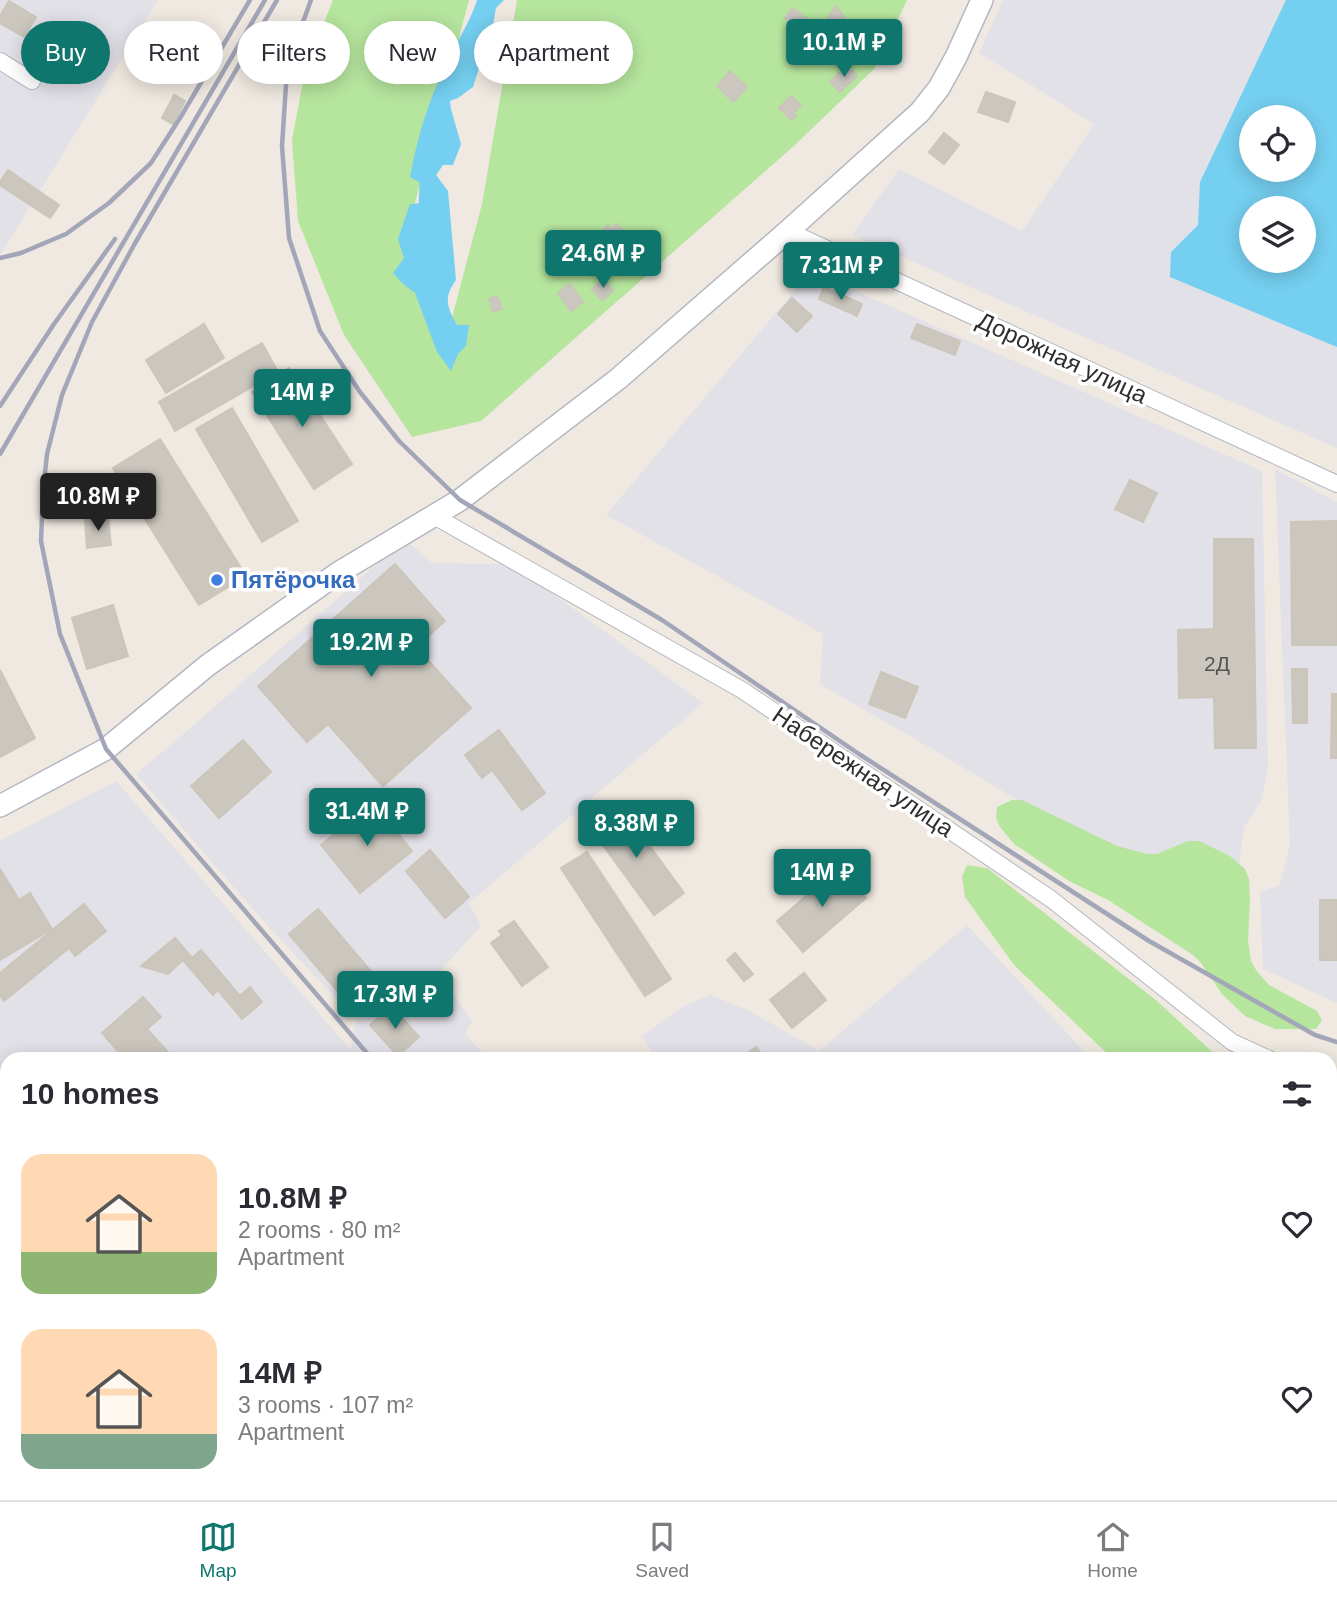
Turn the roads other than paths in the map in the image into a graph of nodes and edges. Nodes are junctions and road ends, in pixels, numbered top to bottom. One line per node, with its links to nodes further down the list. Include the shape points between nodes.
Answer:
1 (982, 0): 4 (street, via 939,88 920,111)
2 (0, 61): 3 (street)
3 (21, 74)
4 (788, 231): 5 (street, Дорожная улица); 6 (street, via 618,379)
5 (1337, 484)
6 (434, 516): 7 (street, via 338,573 208,665 106,749); 8 (street, Набережная улица, via 742,690 1051,900 1232,1042)
7 (0, 806)
8 (1254, 1052)

